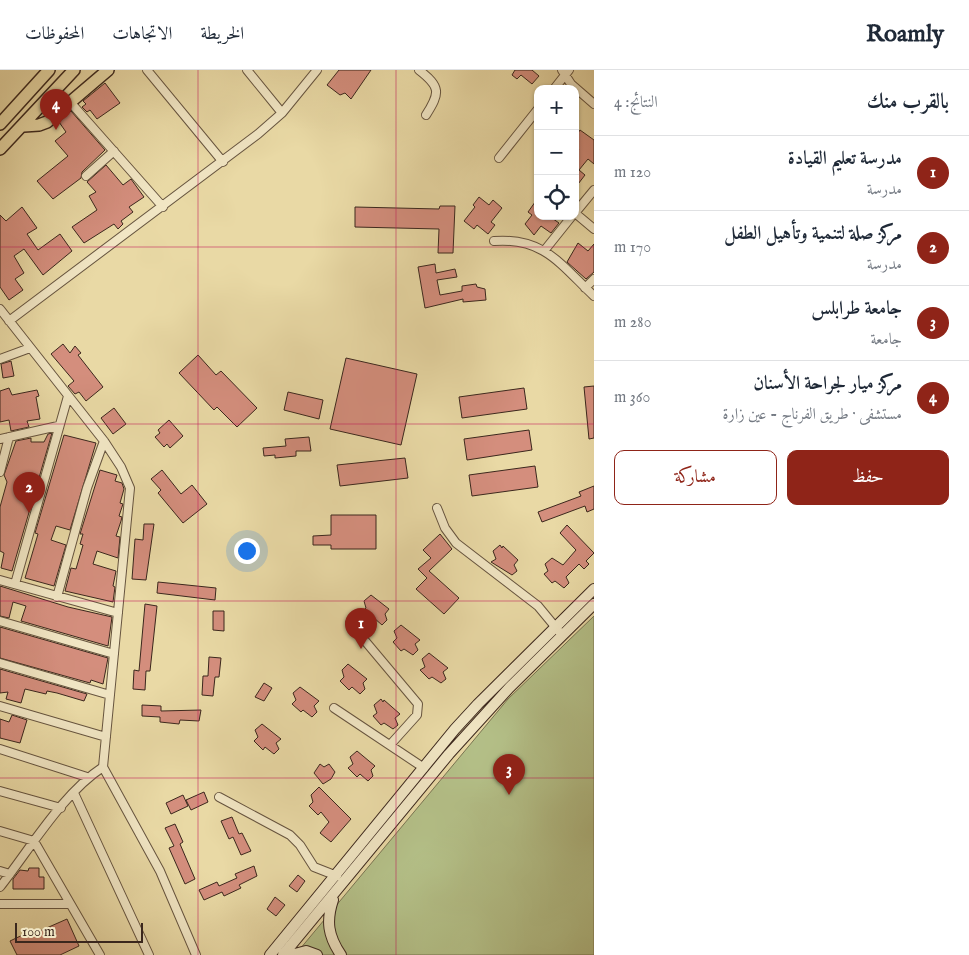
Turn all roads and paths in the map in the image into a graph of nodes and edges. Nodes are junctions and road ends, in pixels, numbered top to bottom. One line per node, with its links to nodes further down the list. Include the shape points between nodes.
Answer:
1 (49, 70): 15 (main road)
2 (74, 70): 16 (main road)
3 (108, 70): 10 (main road)
4 (147, 70): 20 (street)
5 (247, 70): 12 (street)
6 (317, 70): 12 (street)
7 (420, 70): 14 (street, via 431,78 437,89 436,99)
8 (565, 72): 9 (street); 11 (street, via 571,84)
9 (557, 85)
10 (71, 103): 16 (main road, via 47,122); 18 (street)
11 (594, 104)
12 (282, 113): 20 (street)
13 (534, 114): 19 (street)
14 (426, 115)
15 (0, 124)
16 (24, 126): 17 (main road)
17 (0, 149)
18 (114, 151): 21 (street); 23 (street)
19 (499, 158)
20 (222, 162): 23 (street)
21 (86, 176)
22 (594, 190): 24 (street)
23 (163, 207): 34 (street)
24 (579, 208)
25 (579, 216): 27 (street)
26 (569, 220): 29 (street)
27 (594, 229)
28 (494, 241): 29 (street, via 520,240)
29 (544, 251): 31 (street)
30 (594, 279): 31 (street)
31 (586, 288): 32 (street)
32 (594, 296)
33 (0, 309): 34 (street)
34 (9, 321): 35 (street)
35 (30, 348): 36 (street); 37 (street)
36 (0, 359)
37 (68, 396): 38 (street); 41 (street)
38 (58, 426): 39 (street); 45 (street)
39 (10, 437): 40 (street); 42 (street)
40 (0, 439)
41 (104, 442): 47 (street, via 87,488); 49 (street, via 122,467 130,488)
42 (0, 472)
43 (437, 508): 52 (street, via 445,528 456,542 538,606)
44 (0, 580): 45 (street)
45 (14, 584): 47 (street)
46 (594, 589): 52 (street)
47 (57, 597): 49 (street)
48 (594, 604): 52 (street)
49 (118, 613): 53 (street)
50 (0, 621): 53 (street)
51 (350, 623): 59 (street, via 418,704 417,715)
52 (558, 631): 62 (street, via 478,704); 74 (street, via 449,754)
53 (114, 654): 55 (street)
54 (0, 663): 55 (street)
55 (110, 695): 58 (street)
56 (0, 706): 58 (street)
57 (334, 708): 59 (street)
58 (106, 737): 61 (street)
59 (390, 745): 62 (street)
60 (0, 749): 63 (street)
61 (104, 767): 63 (street); 79 (street, via 160,870)
62 (424, 768): 72 (street)
63 (88, 777): 65 (street)
64 (0, 791): 67 (street)
65 (74, 793): 67 (street); 78 (street)
66 (219, 797): 72 (street, via 290,835 314,867)
67 (61, 808): 69 (street)
68 (0, 831): 69 (street)
69 (34, 841): 71 (street); 76 (street)
70 (0, 871): 71 (street)
71 (10, 874): 73 (street)
72 (337, 876): 80 (street)
73 (0, 887)
74 (335, 893): 81 (street); 84 (street, via 328,923 332,940)
75 (0, 904): 76 (street)
76 (70, 904): 77 (street)
77 (100, 955)
78 (149, 955)
79 (196, 955)
80 (270, 955)
81 (283, 955)
82 (291, 955): 83 (street, via 306,951)
83 (317, 955)
84 (341, 955)

